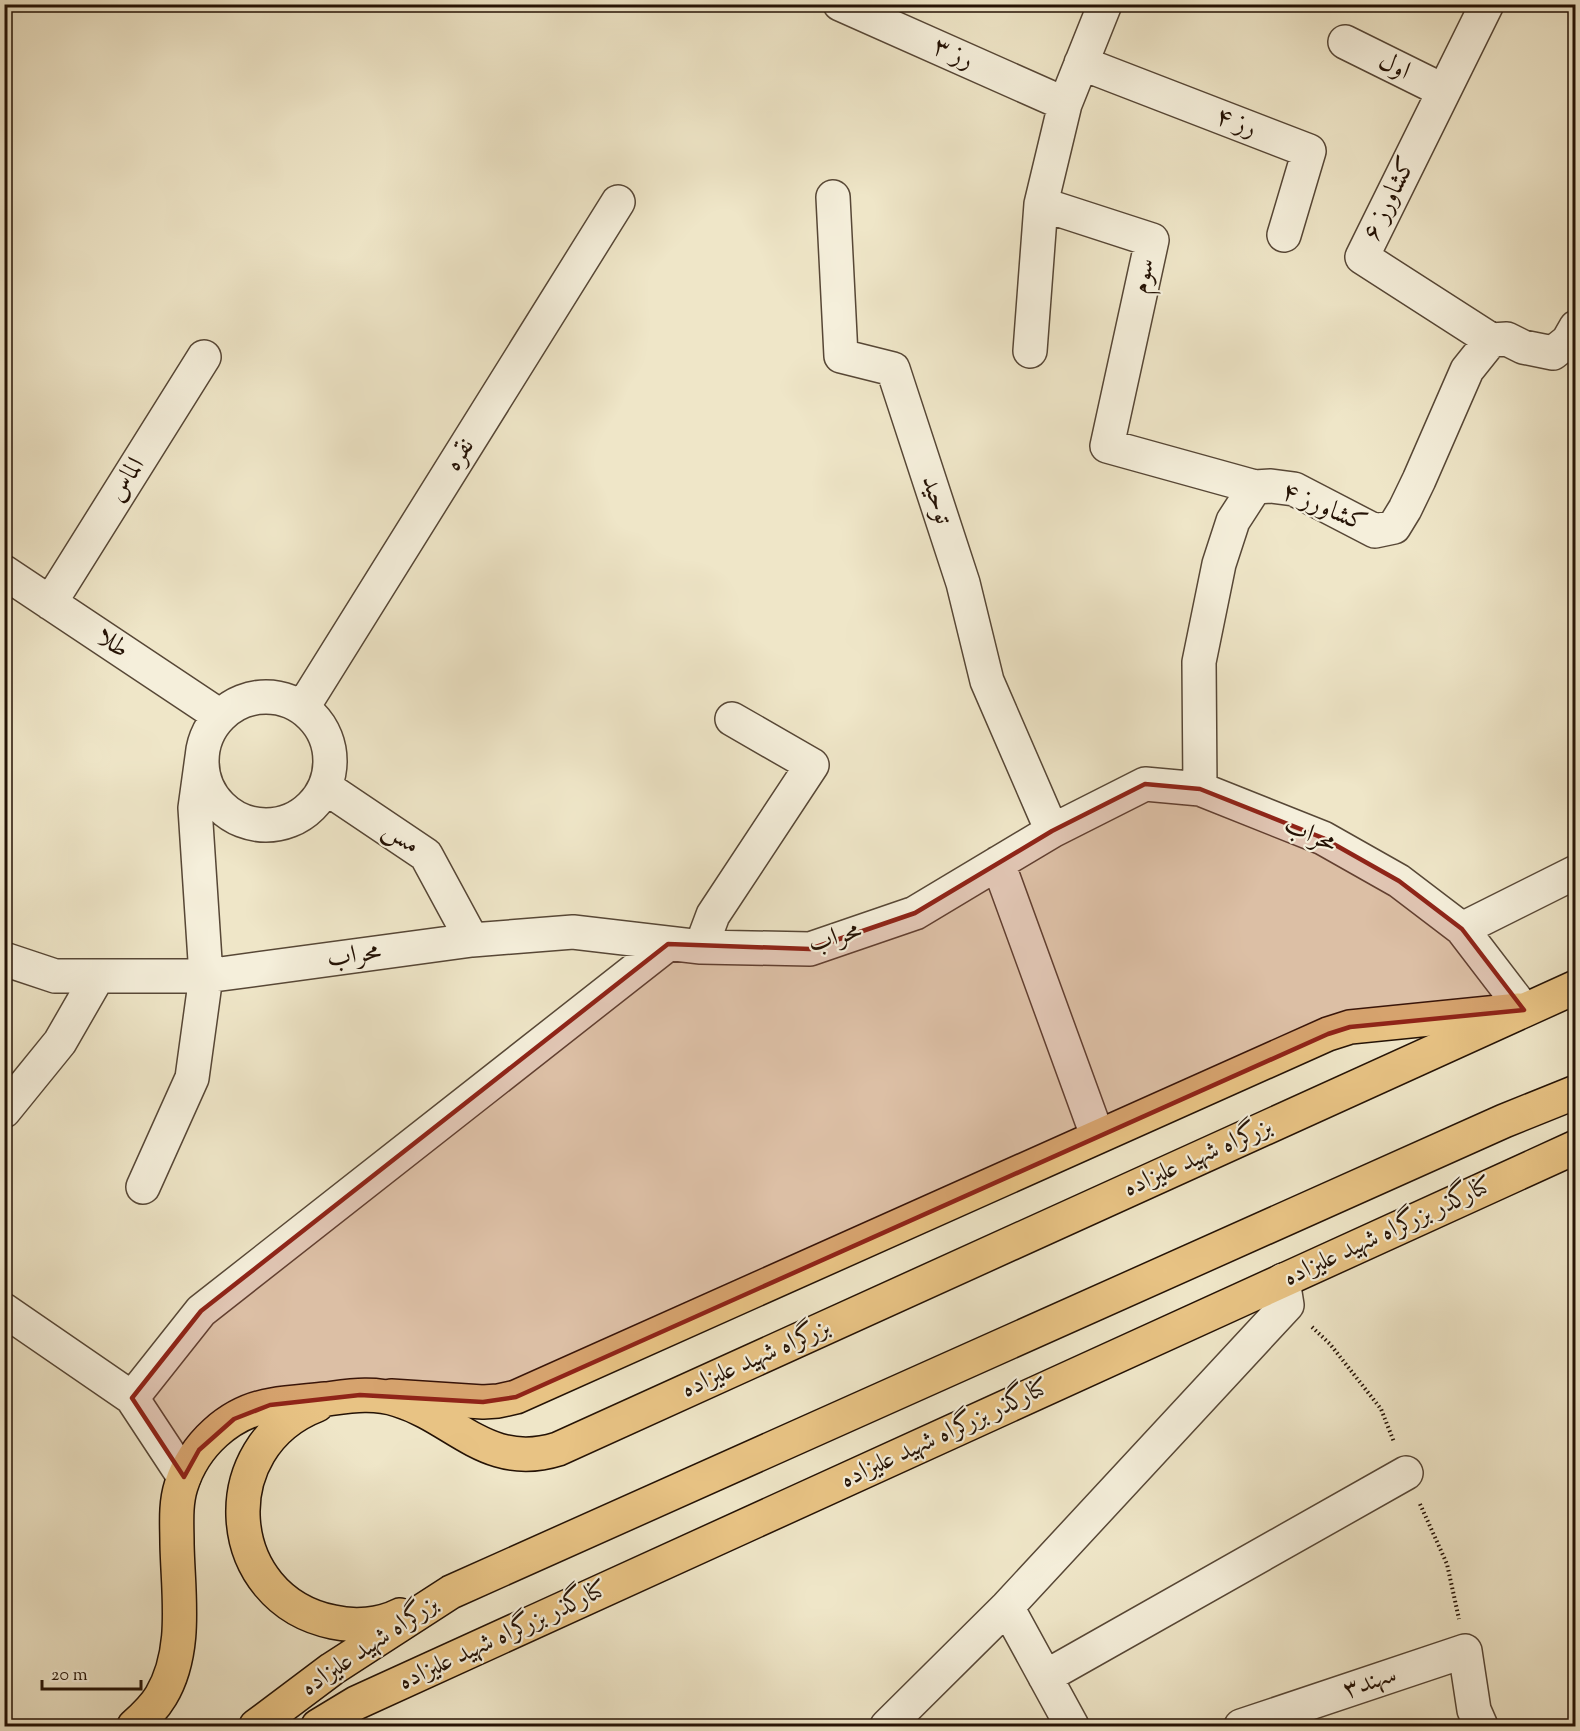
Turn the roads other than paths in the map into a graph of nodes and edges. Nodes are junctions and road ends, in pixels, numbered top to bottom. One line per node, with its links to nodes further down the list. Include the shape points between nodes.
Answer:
1 (840, 4): 7 (street, رز ۳)
2 (1105, 4): 5 (street)
3 (1487, 4): 6 (street, کشاورز ۶)
4 (1345, 42): 6 (street, اول)
5 (1081, 63): 7 (street); 11 (street, رز ۴, via 1309,151)
6 (1443, 91): 13 (street, کشاورز ۶, via 1362,257)
7 (1065, 104): 10 (street)
8 (833, 197): 25 (street, توحید, via 841,356 893,369 963,584 987,681)
9 (618, 202): 19 (street, نقره)
10 (1041, 204): 14 (street); 16 (street, سوم, via 1152,240 1107,446)
11 (1284, 235)
12 (1575, 327): 13 (street, via 1568,341 1553,353 1507,339)
13 (1491, 340): 16 (street, کشاورز ۴, via 1467,370 1394,527 1375,531 1294,489)
14 (1029, 351)
15 (204, 357): 18 (street, الماس)
16 (1255, 487): 24 (street, کشاورز ۴, via 1233,521 1219,564 1199,662)
17 (4, 572): 18 (street, طلا)
18 (50, 603): 20 (street, طلا)
19 (303, 707): 20 (street, via 269,696 251,698); 23 (street, via 319,723 328,743 331,765)
20 (220, 716): 22 (street, via 207,735)
21 (732, 719): 31 (street, via 812,765 713,915)
22 (202, 757): 23 (street, via 204,779 214,799 230,815 251,824 286,823 303,815); 34 (street, via 195,808)
23 (325, 787): 29 (street, مس, via 426,855)
24 (1200, 789): 25 (street, محراب, via 1145,784); 28 (street, محراب, via 1323,838 1399,881)
25 (1052, 831): 26 (street, محراب)
26 (998, 863): 31 (street, محراب, via 915,913 810,949); 39 (street)
27 (1575, 872): 28 (street)
28 (1462, 929): 36 (street, محراب)
29 (472, 940): 30 (street, محراب, via 573,932); 34 (street, محراب)
30 (668, 944): 31 (street, محراب); 45 (street, via 201,1311)
31 (701, 947)
32 (4, 959): 33 (street, محراب, via 55,976)
33 (98, 976): 34 (street, محراب); 38 (street, via 60,1042)
34 (206, 976): 41 (street, via 192,1078)
35 (1575, 987): 36 (main road, بزرگراه شهید علیزاده)
36 (1524, 1010): 44 (main road, via 1350,1027 1328,1034 516,1397 483,1402); 44 (main road, بزرگراه شهید علیزاده, via 552,1450 534,1454 488,1447 415,1407)
37 (1575, 1092): 49 (main road, بزرگراه شهید علیزاده)
38 (4, 1111)
39 (1093, 1124)
40 (1575, 1146): 42 (main road, کنارگذر بزرگراه شهید علیزاده)
41 (143, 1187)
42 (1283, 1280): 50 (street, via 1287,1305); 54 (main road, کنارگذر بزرگراه شهید علیزاده, via 356,1703)
43 (4, 1310): 45 (street)
44 (370, 1395): 46 (main road, بزرگراه شهید علیزاده)
45 (132, 1398): 48 (street)
46 (336, 1398): 48 (main road, بزرگراه شهید علیزاده, via 270,1405 234,1419 205,1443); 49 (main road, via 285,1422 265,1443 252,1467 244,1494 243,1522 249,1549 261,1574 280,1596 303,1612 347,1624 393,1618)
47 (1406, 1473): 51 (street)
48 (184, 1477): 52 (main road, بزرگراه شهید علیزاده, via 177,1510 177,1653 161,1697)
49 (451, 1592): 53 (main road, بزرگراه شهید علیزاده, via 332,1669)
50 (1007, 1607): 51 (street); 55 (street)
51 (1045, 1677): 56 (street)
52 (134, 1726)
53 (256, 1726)
54 (318, 1726)
55 (887, 1726)
56 (1072, 1726)
57 (1241, 1726): 58 (street, سهند۳, via 1465,1651 1473,1710)
58 (1481, 1726)

